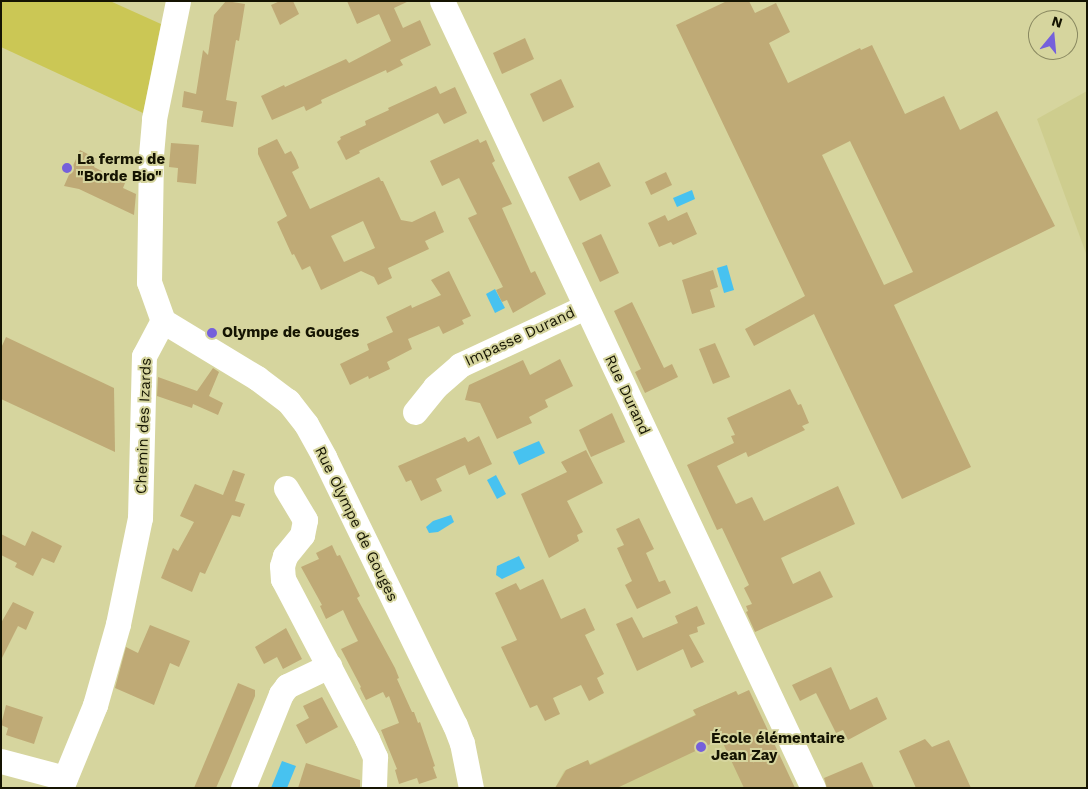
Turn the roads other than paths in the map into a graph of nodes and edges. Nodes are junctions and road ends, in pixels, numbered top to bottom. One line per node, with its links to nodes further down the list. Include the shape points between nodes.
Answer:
1 (178, 1): 4 (street, via 154,119 151,155 149,282)
2 (442, 1): 3 (street, Rue Durand)
3 (586, 308): 5 (street, Impasse Durand, via 460,365 435,387); 13 (street, Rue Durand)
4 (163, 321): 9 (street, Chemin des Izards, via 144,356 143,485 135,548 95,705); 12 (street, Rue Olympe de Gouges, via 257,378 288,401 306,424 455,725)
5 (415, 412)
6 (286, 488): 7 (street, via 305,520 302,535 282,566 283,579)
7 (329, 666): 10 (street, via 287,686 281,694); 11 (street, via 375,757)
8 (1, 762): 9 (street)
9 (63, 783)
10 (243, 788)
11 (374, 788)
12 (471, 788)
13 (812, 788)

